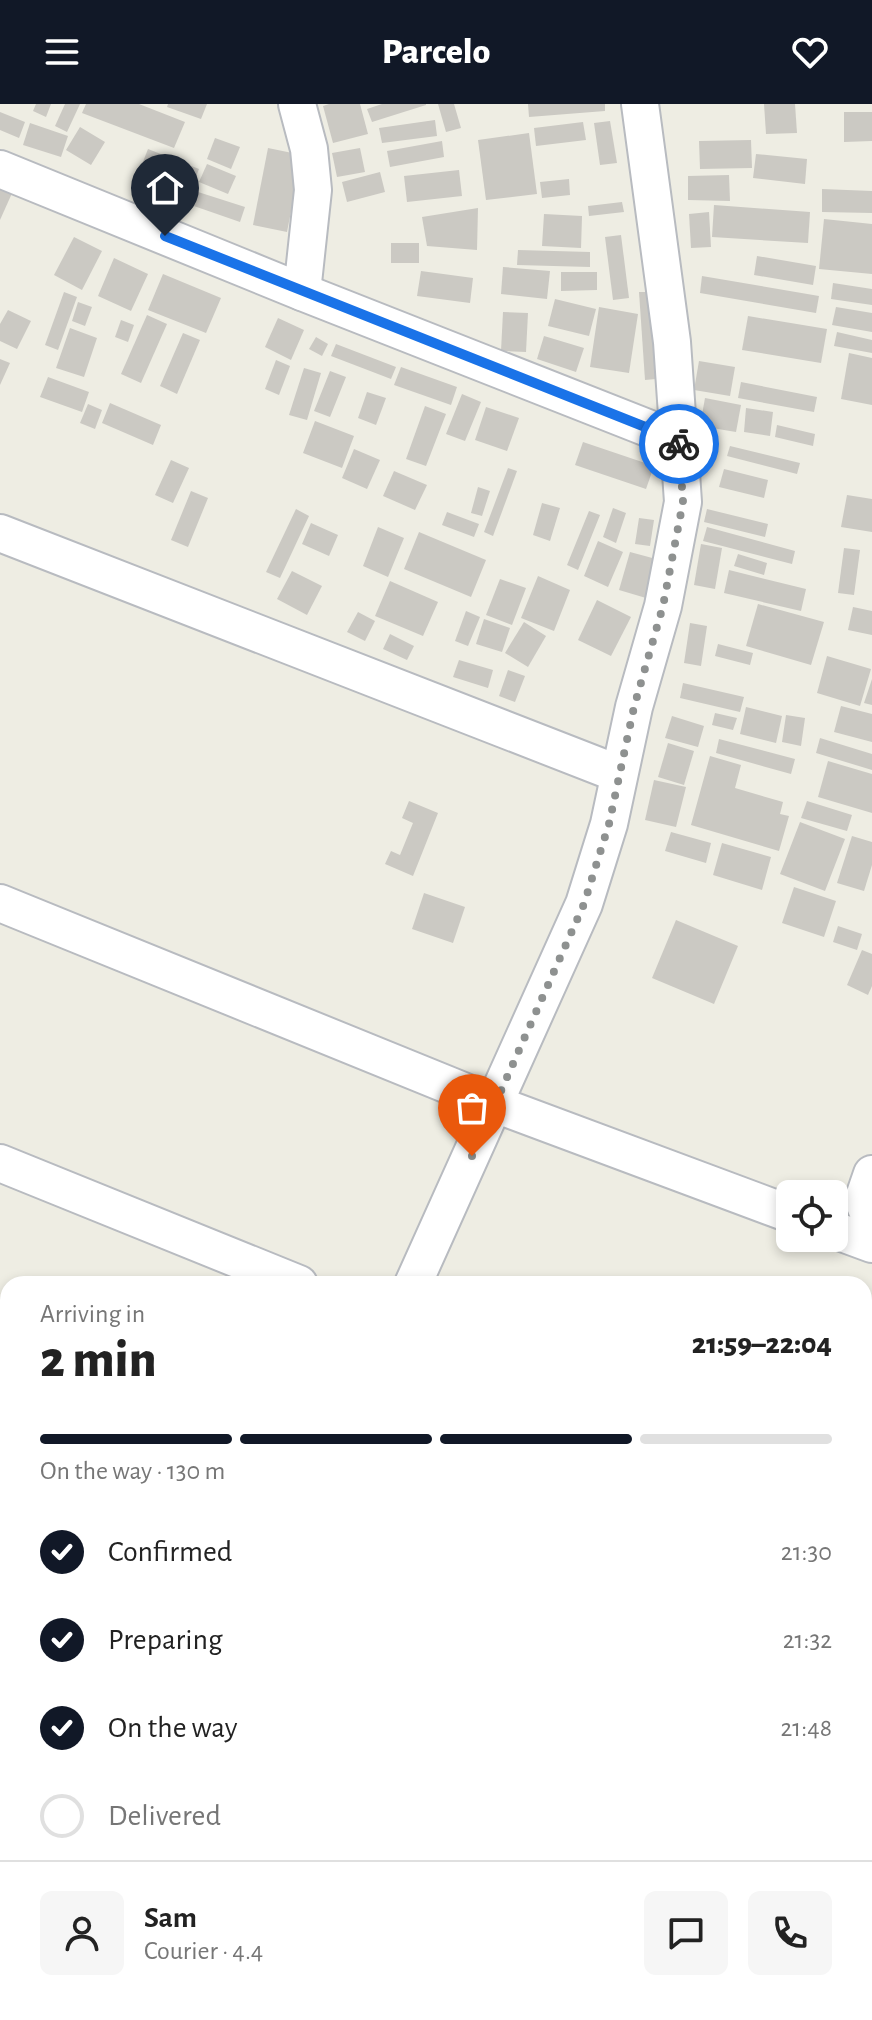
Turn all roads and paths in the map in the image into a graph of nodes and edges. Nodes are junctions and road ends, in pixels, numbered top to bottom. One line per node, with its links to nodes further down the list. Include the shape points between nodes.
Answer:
1 (297, 104): 4 (street, via 313,190)
2 (640, 104): 5 (street, via 672,342)
3 (0, 169): 4 (street)
4 (302, 292): 5 (street)
5 (678, 440): 7 (street, via 683,502 663,606)
6 (0, 533): 7 (street)
7 (619, 774): 9 (street, via 584,904)
8 (0, 903): 9 (street)
9 (495, 1104): 12 (street); 17 (street)
10 (0, 1163): 16 (street)
11 (872, 1174): 13 (street, via 863,1200)
12 (776, 1209)
13 (872, 1223)
14 (848, 1235): 15 (street)
15 (872, 1244)
16 (279, 1276)
17 (417, 1276)

